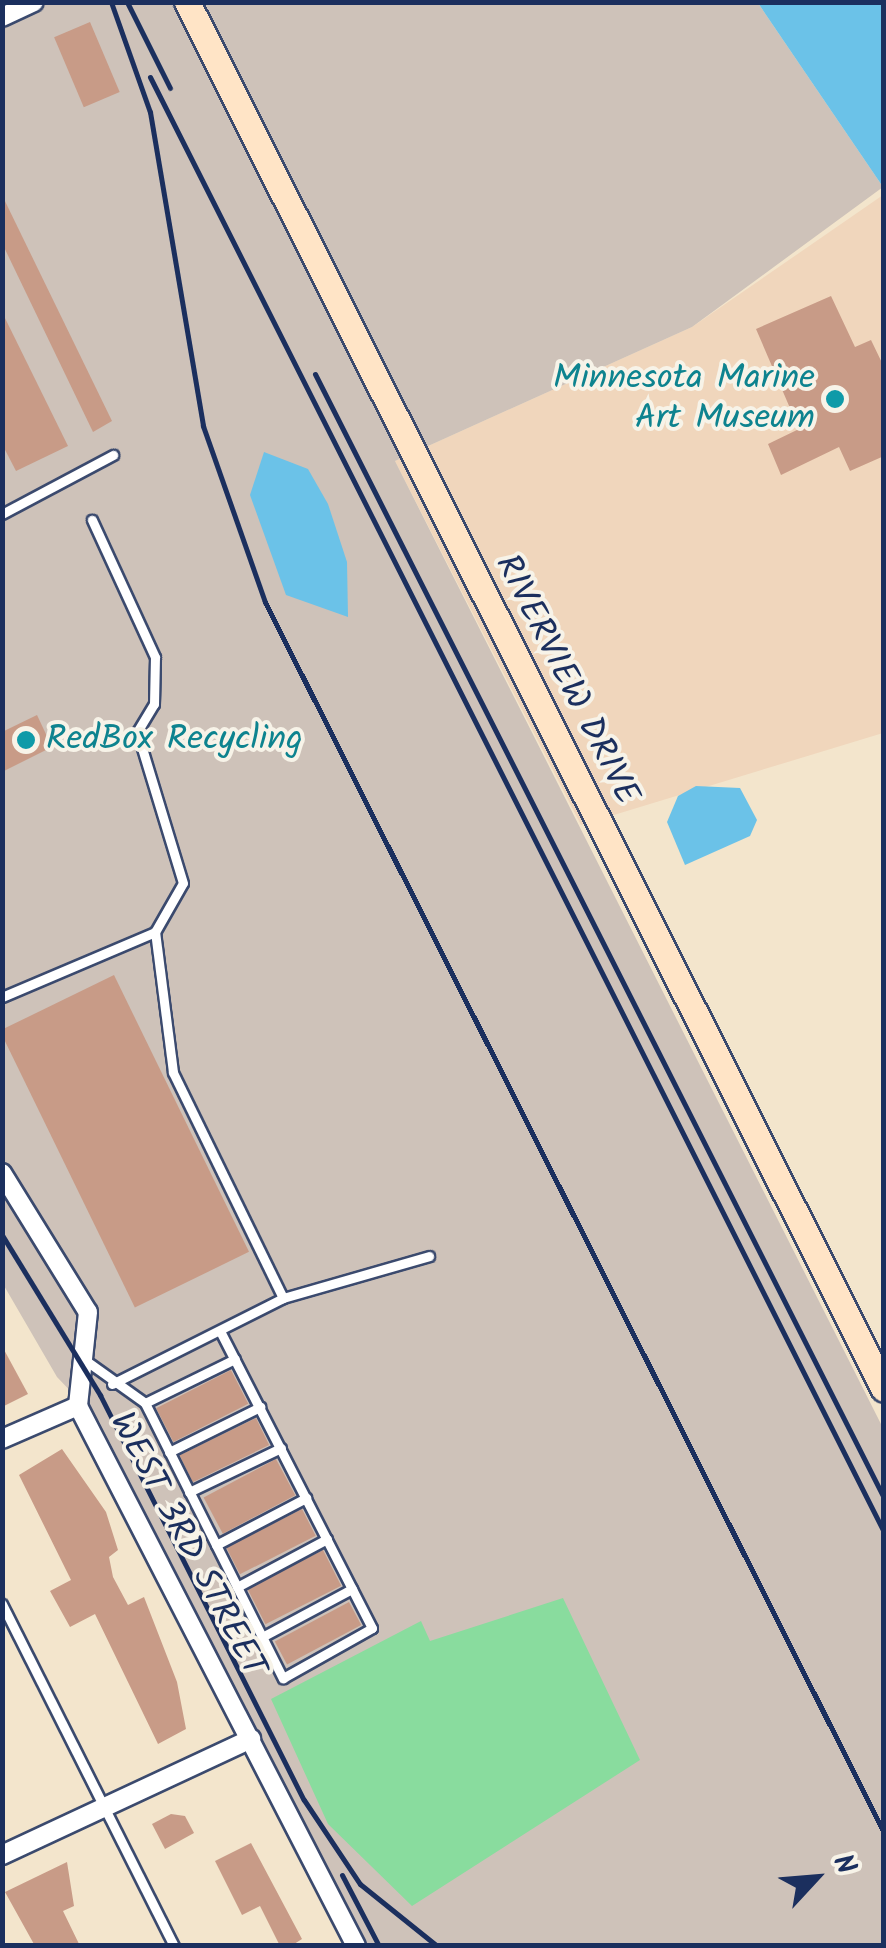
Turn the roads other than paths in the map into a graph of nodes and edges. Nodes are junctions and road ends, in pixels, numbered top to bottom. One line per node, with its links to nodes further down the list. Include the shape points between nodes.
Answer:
1 (34, 2): 3 (street)
2 (186, 2): 16 (street, RIVERVIEW DRIVE)
3 (2, 18)
4 (113, 454): 5 (lane)
5 (2, 514)
6 (92, 520): 7 (lane, via 155,657 154,704 137,732 184,884)
7 (155, 932): 8 (lane); 11 (lane, via 173,1072)
8 (2, 997)
9 (2, 1173): 14 (street, WEST 3RD STREET, via 88,1312)
10 (429, 1256): 11 (lane)
11 (283, 1298): 12 (lane)
12 (220, 1332): 13 (lane); 15 (lane)
13 (236, 1359): 17 (lane); 19 (lane)
14 (85, 1360): 15 (lane); 18 (street, WEST 3RD STREET)
15 (112, 1384): 17 (lane)
16 (884, 1390)
17 (145, 1403): 22 (lane)
18 (78, 1406): 20 (street); 31 (street, WEST 3RD STREET)
19 (260, 1406): 21 (lane); 22 (lane)
20 (2, 1439)
21 (281, 1448): 23 (lane); 24 (lane)
22 (170, 1452): 23 (lane)
23 (190, 1492): 26 (lane)
24 (306, 1498): 25 (lane); 26 (lane)
25 (327, 1539): 27 (lane); 28 (lane)
26 (216, 1545): 27 (lane)
27 (237, 1587): 30 (lane)
28 (352, 1589): 30 (lane); 30 (lane, via 372,1628 283,1678)
29 (2, 1604): 32 (lane)
30 (262, 1638)
31 (252, 1739): 32 (street); 35 (street, WEST 3RD STREET)
32 (105, 1808): 33 (street); 34 (lane)
33 (2, 1855)
34 (174, 1946)
35 (356, 1946)

